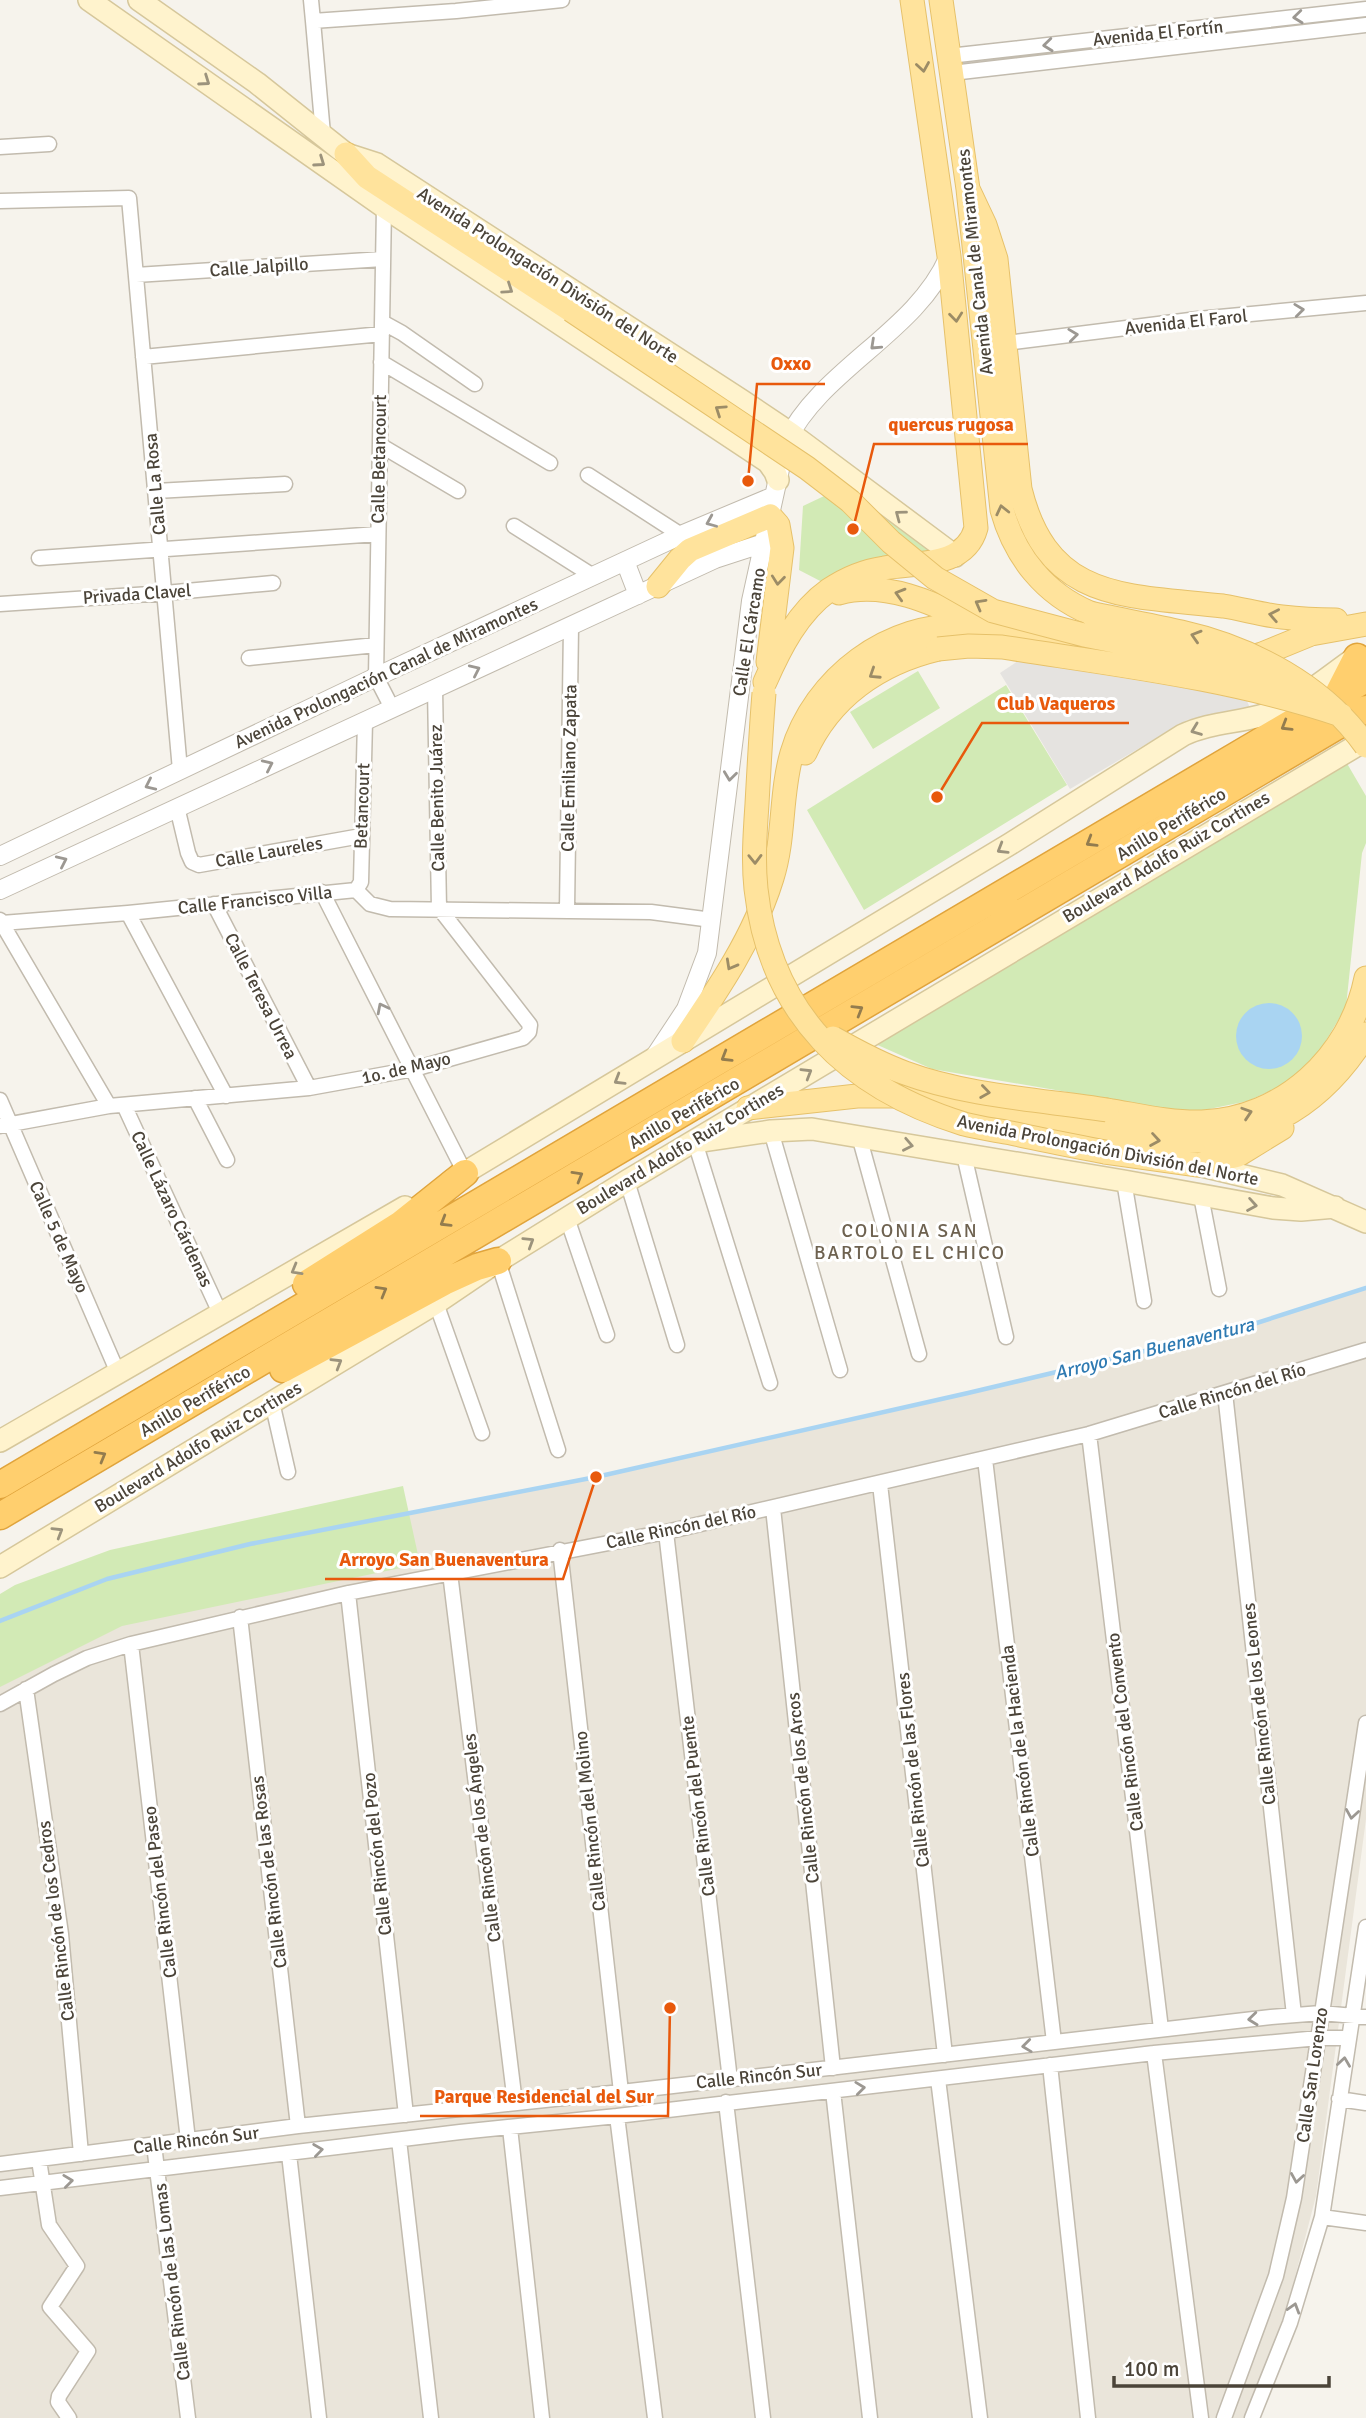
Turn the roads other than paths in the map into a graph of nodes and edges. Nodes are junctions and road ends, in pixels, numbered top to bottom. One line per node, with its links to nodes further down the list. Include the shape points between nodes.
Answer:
1 (89, 0): 11 (main road, Avenida Prolongación División del Norte)
2 (139, 0): 10 (main road, Avenida Prolongación División del Norte)
3 (311, 0): 8 (street)
4 (562, 0): 8 (street)
5 (912, 0): 20 (main road, Avenida Canal de Miramontes, one-way to 20)
6 (941, 0): 12 (main road, Avenida Canal de Miramontes)
7 (1366, 9): 12 (street, Avenida El Fortín, one-way to 12)
8 (313, 21): 13 (street)
9 (1366, 25): 12 (street, Avenida El Fortín)
10 (191, 35): 11 (main road); 13 (main road, Avenida Prolongación División del Norte)
11 (170, 57): 19 (main road, Avenida Prolongación División del Norte, one-way to 19)
12 (950, 64): 17 (main road, Avenida Canal de Miramontes)
13 (323, 134): 16 (main road, Avenida Prolongación División del Norte)
14 (49, 144): 15 (street)
15 (0, 147)
16 (346, 154): 29 (main road, Avenida Prolongación División del Norte, via 377,164); 62 (main road, one-way to 16, bridge, via 1210,660 993,611 935,578 807,468 367,177)
17 (968, 189): 25 (main road, via 996,259); 63 (main road, Avenida Canal de Miramontes, one-way to 17, bridge, via 1242,652 1182,632 1090,613 1042,582 1023,559 1005,522 1000,497)
18 (0, 201): 22 (street, Calle La Rosa, via 129,198)
19 (384, 207): 21 (street, Calle Betancourt); 32 (main road, Avenida Prolongación División del Norte, one-way to 32)
20 (950, 256): 30 (street, Calle El Cárcamo, one-way to 30, via 922,300 810,405); 44 (main road, Avenida Canal de Miramontes, one-way to 44, via 977,520 971,541)
21 (383, 259): 22 (street, Calle Jalpillo); 24 (street, Calle Betancourt)
22 (136, 275): 26 (street, Calle La Rosa)
23 (1366, 303): 25 (street, Avenida El Farol, one-way to 23)
24 (382, 328): 26 (street); 27 (street, Calle Betancourt); 28 (street, via 402,333)
25 (1006, 343): 53 (main road, one-way to 25, via 1279,617 1112,592 1071,574 1037,538 1025,507)
26 (144, 357): 36 (street, Calle La Rosa)
27 (381, 362): 31 (street, Calle Betancourt); 33 (street)
28 (475, 384)
29 (766, 416): 30 (main road, Avenida Prolongación División del Norte); 32 (main road, via 763,433)
30 (790, 433): 38 (street, Calle El Cárcamo); 44 (main road, Avenida Prolongación División del Norte, one-way to 30)
31 (380, 445): 37 (street); 40 (street, Calle Betancourt)
32 (743, 446): 38 (main road, Avenida Prolongación División del Norte, via 775,472)
33 (550, 463)
34 (588, 475): 41 (street)
35 (285, 484): 36 (street)
36 (156, 491): 43 (street, Calle La Rosa)
37 (458, 491)
38 (774, 497): 41 (street, Avenida Prolongación Canal de Miramontes, one-way to 41); 42 (street, Calle El Cárcamo); 49 (main road, via 691,550); 60 (main road, Avenida Prolongación División del Norte, one-way to 60, via 782,548)
39 (514, 526): 47 (street)
40 (378, 534): 43 (street); 56 (street, Calle Betancourt)
41 (681, 535): 46 (street, Avenida Prolongación Canal de Miramontes)
42 (764, 543): 49 (street, Avenida Prolongación Canal de Miramontes, via 715,559); 80 (street, Calle El Cárcamo, one-way to 80, via 751,601)
43 (162, 550): 45 (street); 50 (street, Calle La Rosa)
44 (954, 556): 52 (main road, via 852,577)
45 (39, 558)
46 (625, 561): 47 (street, Avenida Prolongación Canal de Miramontes); 49 (street)
47 (593, 576): 59 (street, Avenida Prolongación Canal de Miramontes)
48 (273, 583): 50 (street, Privada Clavel)
49 (648, 590): 54 (street, Avenida Prolongación Canal de Miramontes)
50 (166, 593): 51 (street, Privada Clavel); 68 (street, Calle La Rosa)
51 (0, 604)
52 (808, 608): 55 (main road, one-way to 52, via 929,603 869,588 843,592); 60 (main road, via 787,638)
53 (1366, 623): 55 (main road, via 1319,632 1243,660 1209,664)
54 (571, 626): 61 (street, Avenida Prolongación Canal de Miramontes, one-way to 54); 78 (street, Calle Emiliano Zapata)
55 (986, 628): 70 (main road, via 949,626 917,632 864,656 840,673 803,722)
56 (376, 645): 57 (street); 59 (street, Calle Betancourt)
57 (249, 658)
58 (1363, 662): 62 (main road); 63 (highway, Anillo Periférico)
59 (376, 677): 64 (street, Calle Betancourt); 68 (street, Avenida Prolongación Canal de Miramontes)
60 (764, 687): 83 (main road, Avenida Prolongación División del Norte, one-way to 83, bridge, via 754,850 760,920 771,961)
61 (435, 688): 64 (street, Avenida Prolongación Canal de Miramontes); 77 (street, Calle Benito Juárez)
62 (1302, 698): 63 (highway); 70 (main road, one-way to 70, bridge, via 1002,647 937,649 878,670 835,706 815,732); 85 (main road, one-way to 85, via 1269,713 1183,735)
63 (1348, 706): 67 (main road, Avenida Canal de Miramontes, bridge); 120 (highway, Anillo Periférico, one-way to 120); 125 (highway, Anillo Periférico, one-way to 63)
64 (392, 708): 65 (street, Avenida Prolongación Canal de Miramontes)
65 (365, 721): 69 (street, Avenida Prolongación Canal de Miramontes, one-way to 65); 71 (street, Betancourt)
66 (1366, 740): 94 (main road, Boulevard Adolfo Ruiz Cortines, one-way to 66)
67 (1366, 746)
68 (180, 771): 72 (street, Avenida Prolongación Canal de Miramontes, one-way to 72)
69 (177, 807): 71 (street, Calle Laureles, via 188,853 192,862 200,865); 73 (street, Avenida Prolongación Canal de Miramontes, one-way to 69)
70 (783, 809): 85 (main road, one-way to 85, via 778,858 767,894 727,972)
71 (360, 836): 74 (street, Betancourt, via 361,882)
72 (0, 856)
73 (0, 890)
74 (356, 890): 75 (street, Calle Francisco Villa); 77 (street, Calle Francisco Villa, via 370,904 390,909)
75 (322, 892): 76 (street, Calle Francisco Villa); 87 (street, one-way to 75)
76 (214, 904): 79 (street, Calle Francisco Villa); 88 (street, Calle Teresa Urrea)
77 (439, 908): 78 (street, Calle Francisco Villa); 87 (street, 1o. de Mayo, via 530,1025 529,1032 523,1038)
78 (567, 910): 80 (street, Calle Francisco Villa, via 651,912)
79 (128, 913): 81 (street, Calle Francisco Villa); 90 (street)
80 (712, 920): 86 (street, Calle El Cárcamo, via 694,991)
81 (1, 921): 93 (street, Calle Lázaro Cárdenas)
82 (1366, 978): 83 (main road, one-way to 82, bridge, via 906,1074 961,1088 1202,1122 1241,1115 1284,1098 1310,1079 1353,1017)
83 (809, 1024): 101 (main road, Avenida Prolongación División del Norte, bridge, via 859,1074 904,1102 967,1125)
84 (1366, 1034): 89 (main road)
85 (683, 1041): 86 (main road)
86 (653, 1059): 102 (main road, one-way to 102)
87 (414, 1069): 88 (street, 1o. de Mayo); 102 (street)
88 (309, 1088): 90 (street, 1o. de Mayo)
89 (1317, 1094): 94 (main road, one-way to 89, via 858,1096 906,1096 1181,1142 1224,1138 1261,1127); 101 (main road, via 1281,1129 1251,1149)
90 (226, 1096): 91 (street, 1o. de Mayo)
91 (195, 1098): 93 (street, 1o. de Mayo); 100 (street)
92 (0, 1100): 95 (street, Calle 5 de Mayo)
93 (116, 1105): 95 (street, 1o. de Mayo); 113 (street, Calle Lázaro Cárdenas)
94 (748, 1108): 98 (main road, Boulevard Adolfo Ruiz Cortines)
95 (5, 1125): 121 (street, Calle 5 de Mayo)
96 (771, 1131): 97 (main road, via 812,1129); 98 (main road); 119 (street)
97 (859, 1136): 99 (main road, one-way to 99); 118 (street)
98 (695, 1142): 103 (main road, Boulevard Adolfo Ruiz Cortines); 122 (street)
99 (964, 1155): 104 (main road); 115 (street)
100 (228, 1160)
101 (1198, 1165): 106 (main road, Avenida Prolongación División del Norte, via 1282,1185)
102 (465, 1173): 113 (main road, one-way to 113); 120 (highway, via 401,1224 263,1312)
103 (627, 1181): 107 (main road, Boulevard Adolfo Ruiz Cortines); 116 (street)
104 (1124, 1181): 105 (main road); 111 (street)
105 (1201, 1196): 106 (main road, one-way to 106, via 1287,1209); 110 (street)
106 (1335, 1207): 108 (main road, Avenida Prolongación División del Norte)
107 (567, 1218): 109 (main road, Boulevard Adolfo Ruiz Cortines, one-way to 107); 114 (street)
108 (1366, 1223)
109 (498, 1261): 112 (main road, Boulevard Adolfo Ruiz Cortines); 125 (highway, via 444,1282 226,1399); 129 (street)
110 (1219, 1289)
111 (1144, 1301)
112 (436, 1303): 124 (main road, Boulevard Adolfo Ruiz Cortines, one-way to 112); 126 (street)
113 (220, 1313): 121 (main road)
114 (607, 1335)
115 (1006, 1337)
116 (677, 1345)
117 (1366, 1350): 123 (street, Calle Rincón del Río)
118 (919, 1354)
119 (840, 1370)
120 (192, 1371): 133 (highway, Anillo Periférico)
121 (118, 1373): 127 (main road)
122 (770, 1383)
123 (1224, 1393): 128 (street, Calle Rincón del Río); 148 (street, Calle Rincón de los Leones)
124 (272, 1402): 131 (street); 138 (main road, Boulevard Adolfo Ruiz Cortines, one-way to 124)
125 (150, 1427): 135 (highway, Anillo Periférico, one-way to 125)
126 (482, 1433)
127 (2, 1434)
128 (1089, 1434): 130 (street, Calle Rincón del Río); 150 (street, Calle Rincón del Convento)
129 (558, 1450)
130 (985, 1459): 132 (street, Calle Rincón del Río); 154 (street, Calle Rincón de la Hacienda)
131 (288, 1472)
132 (880, 1484): 134 (street, Calle Rincón del Río); 157 (street, Calle Rincón de las Flores)
133 (0, 1485)
134 (772, 1508): 136 (street, Calle Rincón del Río); 161 (street, Calle Rincón de los Arcos)
135 (0, 1516)
136 (666, 1532): 137 (street, Calle Rincón del Río); 165 (street, Calle Rincón del Puente)
137 (560, 1550): 139 (street, Calle Rincón del Río); 169 (street, Calle Rincón del Molino)
138 (0, 1567)
139 (450, 1573): 140 (street, Calle Rincón del Río); 174 (street, Calle Rincón de los Ángeles)
140 (348, 1593): 141 (street, Calle Rincón del Río); 178 (street, Calle Rincón del Pozo)
141 (240, 1617): 142 (street, Calle Rincón del Río); 182 (street, Calle Rincón de las Rosas)
142 (131, 1644): 143 (street, Calle Rincón del Río, via 87,1658); 186 (street, Calle Rincón del Paseo)
143 (26, 1689): 144 (street, Calle Rincón del Río); 190 (street, Calle Rincón de los Cedros, via 61,1934)
144 (0, 1704)
145 (1366, 1723): 147 (street, Calle San Lorenzo, one-way to 147)
146 (1366, 1927): 149 (street, Calle San Lorenzo)
147 (1321, 2013): 148 (street, Calle Rincón Sur); 149 (street, Calle Rincón Sur); 151 (street, Calle San Lorenzo)
148 (1294, 2015): 150 (street, Calle Rincón Sur, one-way to 150)
149 (1359, 2015): 152 (street, Calle San Lorenzo)
150 (1161, 2029): 153 (street, Calle Rincón Sur)
151 (1319, 2038): 152 (street, Calle Rincón Sur); 156 (street, Calle Rincón Sur); 211 (street, Calle San Lorenzo, one-way to 211, via 1294,2198 1276,2276)
152 (1348, 2038): 172 (street, Calle San Lorenzo, one-way to 152)
153 (1095, 2039): 154 (street, Calle Rincón Sur); 158 (street)
154 (1054, 2042): 155 (street, Calle Rincón Sur, one-way to 155)
155 (995, 2050): 157 (street, Calle Rincón Sur); 162 (street)
156 (1154, 2053): 158 (street, Calle Rincón Sur); 210 (street)
157 (945, 2055): 159 (street, Calle Rincón Sur)
158 (1098, 2060): 160 (street, Calle Rincón Sur)
159 (891, 2061): 161 (street, Calle Rincón Sur); 166 (street)
160 (1050, 2065): 162 (street, Calle Rincón Sur); 209 (street)
161 (833, 2068): 163 (street, Calle Rincón Sur)
162 (998, 2071): 164 (street, Calle Rincón Sur)
163 (780, 2074): 165 (street, Calle Rincón Sur); 170 (street)
164 (937, 2079): 166 (street, Calle Rincón Sur); 208 (street)
165 (730, 2080): 167 (street, Calle Rincón Sur)
166 (894, 2084): 168 (street, Calle Rincón Sur, one-way to 166)
167 (677, 2086): 169 (street, Calle Rincón Sur); 176 (street)
168 (833, 2091): 170 (street, Calle Rincón Sur); 207 (street)
169 (621, 2092): 171 (street, Calle Rincón Sur)
170 (783, 2095): 173 (street, Calle Rincón Sur)
171 (568, 2098): 174 (street, Calle Rincón Sur); 181 (street)
172 (1339, 2099): 175 (street); 198 (street, Calle San Lorenzo)
173 (726, 2102): 176 (street, Calle Rincón Sur); 206 (street)
174 (514, 2103): 177 (street, Calle Rincón Sur)
175 (1366, 2104)
176 (680, 2107): 179 (street, Calle Rincón Sur)
177 (458, 2109): 178 (street, Calle Rincón Sur); 184 (street)
178 (405, 2115): 180 (street, Calle Rincón Sur)
179 (617, 2116): 181 (street, Calle Rincón Sur); 205 (street)
180 (352, 2120): 182 (street, Calle Rincón Sur); 189 (street)
181 (570, 2120): 183 (street, Calle Rincón Sur)
182 (298, 2126): 185 (street, Calle Rincón Sur)
183 (510, 2128): 184 (street, Calle Rincón Sur); 204 (street)
184 (460, 2132): 187 (street, Calle Rincón Sur)
185 (236, 2135): 186 (street, Calle Rincón Sur); 193 (street)
186 (188, 2140): 188 (street, Calle Rincón Sur)
187 (398, 2140): 189 (street, Calle Rincón Sur); 203 (street)
188 (154, 2145): 190 (street, Calle Rincón Sur); 195 (street, Calle Rincón de las Lomas)
189 (355, 2145): 191 (street, Calle Rincón Sur, one-way to 189)
190 (81, 2154): 192 (street, Calle Rincón Sur)
191 (289, 2154): 193 (street, Calle Rincón Sur); 202 (street)
192 (39, 2160): 194 (street, Calle Rincón Sur); 196 (street)
193 (239, 2160): 195 (street, Calle Rincón Sur)
194 (0, 2164)
195 (158, 2170): 196 (street, Calle Rincón Sur, one-way to 195); 201 (street, Calle Rincón de las Lomas)
196 (41, 2184): 197 (street, Calle Rincón Sur); 200 (street, via 50,2225 77,2266 50,2307 88,2351 59,2396)
197 (0, 2188)
198 (1322, 2217): 199 (street); 212 (street, Calle San Lorenzo, one-way to 198, via 1290,2323)
199 (1366, 2223)
200 (69, 2418)
201 (188, 2418)
202 (319, 2418)
203 (431, 2418)
204 (542, 2418)
205 (655, 2418)
206 (763, 2418)
207 (870, 2418)
208 (980, 2418)
209 (1088, 2418)
210 (1201, 2418)
211 (1224, 2418)
212 (1252, 2418)

